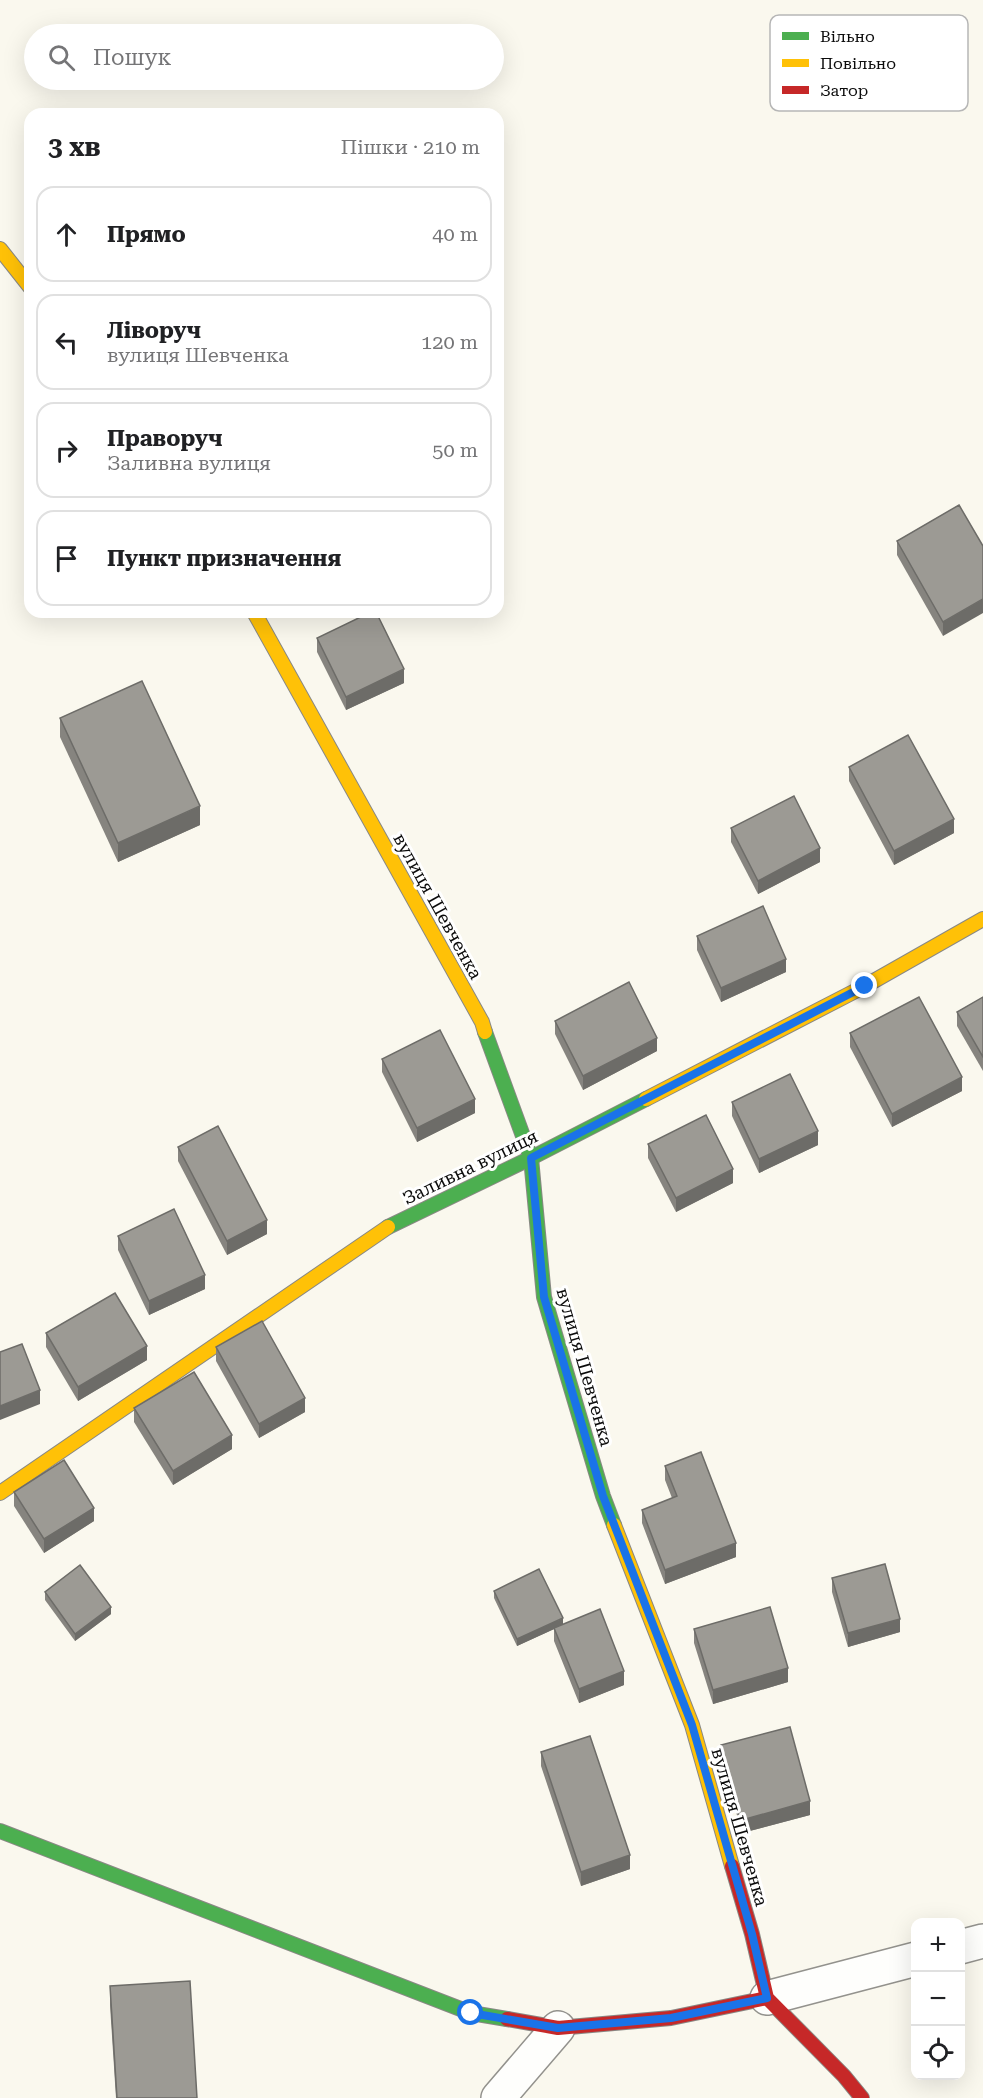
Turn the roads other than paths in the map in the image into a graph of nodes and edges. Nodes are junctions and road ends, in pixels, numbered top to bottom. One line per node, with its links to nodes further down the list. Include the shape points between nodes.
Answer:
1 (0, 249): 2 (street)
2 (24, 279)
3 (257, 618): 5 (street, вулиця Шевченка, via 482,1022)
4 (983, 919): 5 (street, Заливна вулиця, via 865,986)
5 (531, 1158): 6 (street, Заливна вулиця, via 389,1226); 11 (street, вулиця Шевченка, via 544,1297 603,1496 692,1725)
6 (0, 1493)
7 (0, 1831): 12 (street, via 471,2013)
8 (983, 1941): 9 (street)
9 (965, 1946)
10 (911, 1960): 11 (street)
11 (767, 1998): 12 (street, via 671,2018); 14 (street)
12 (558, 2028): 13 (street)
13 (498, 2098)
14 (862, 2098)

